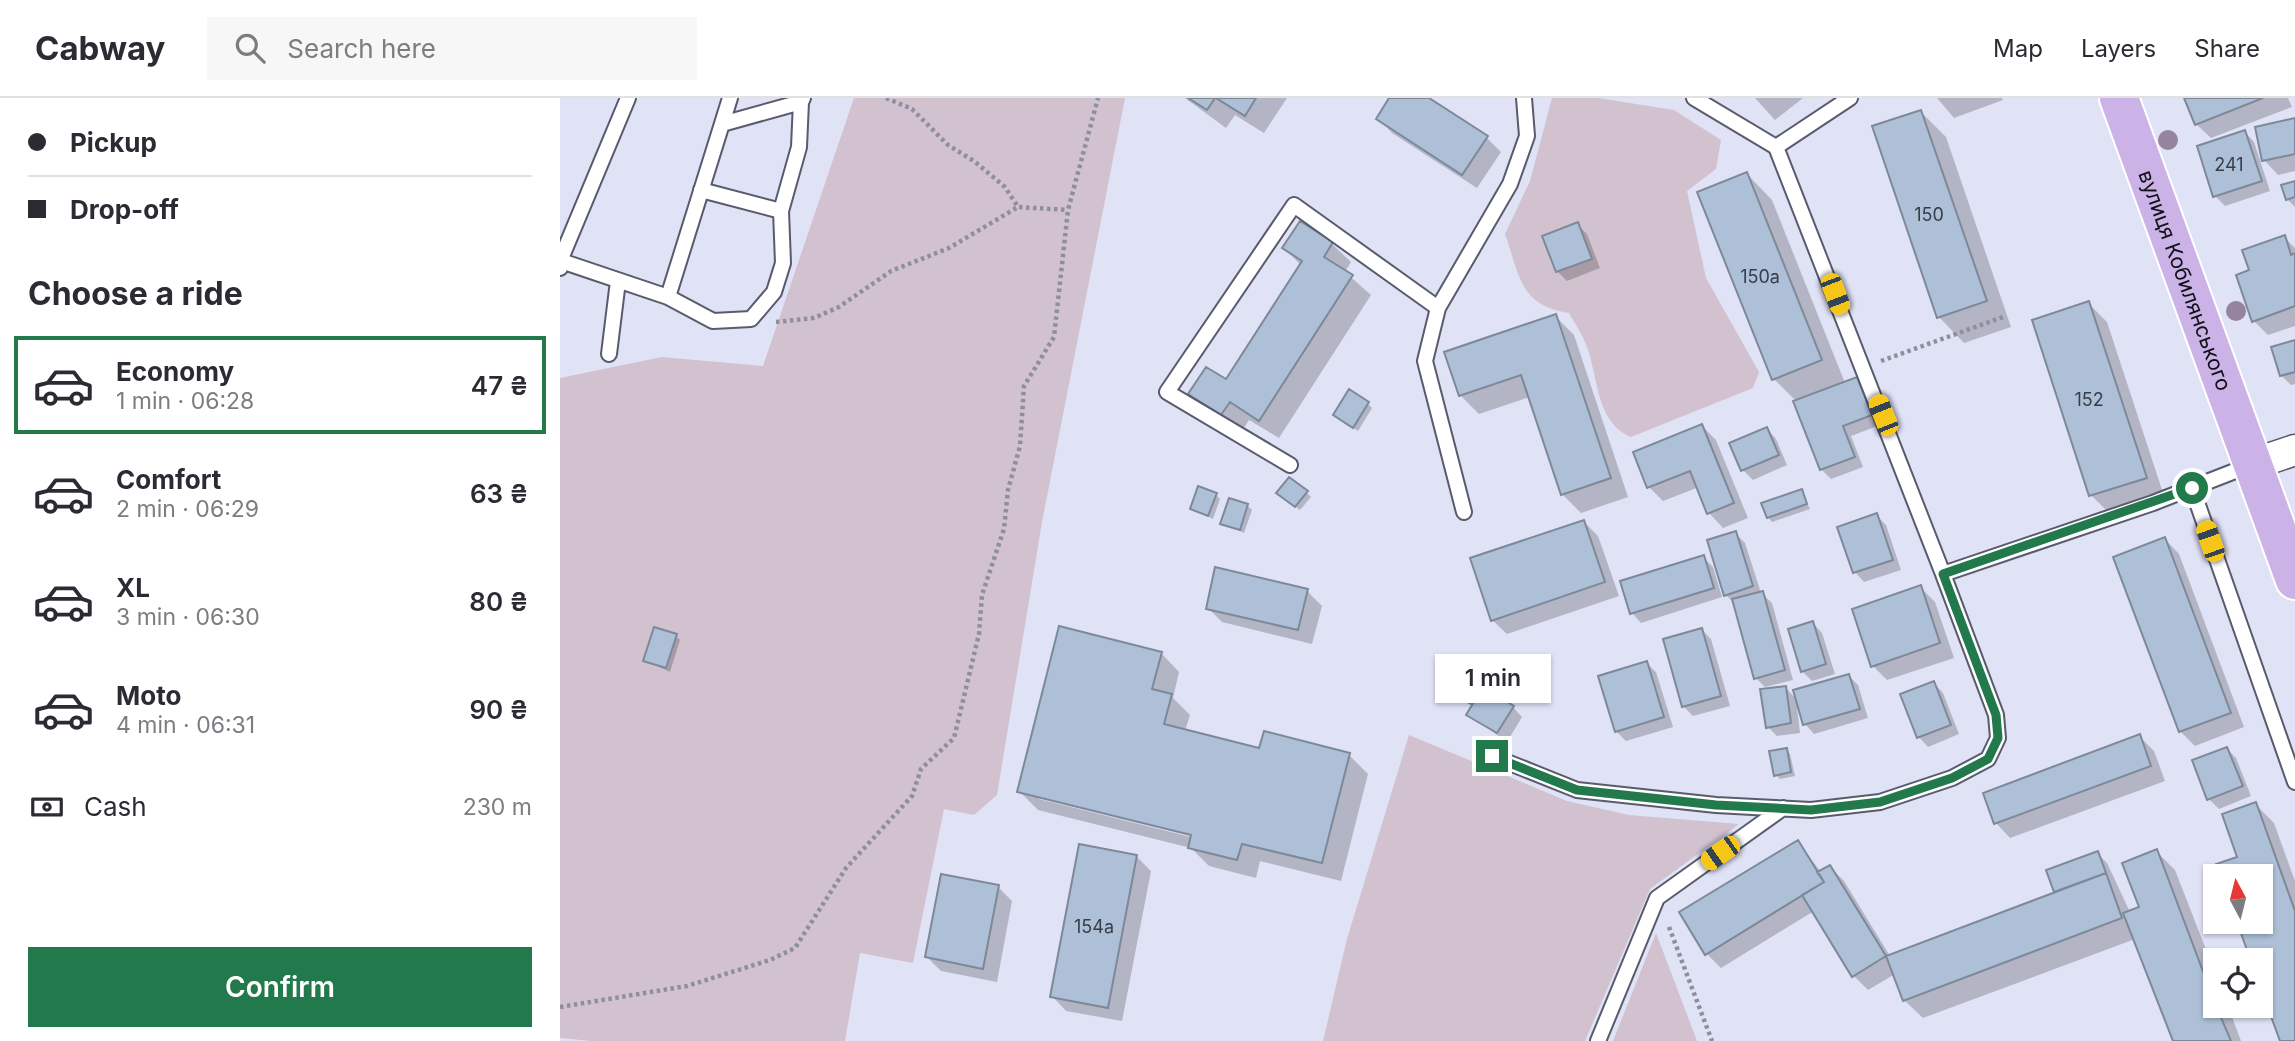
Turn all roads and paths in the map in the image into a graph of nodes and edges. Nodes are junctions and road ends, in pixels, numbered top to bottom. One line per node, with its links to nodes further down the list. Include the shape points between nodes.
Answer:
1 (628, 98): 16 (lane)
2 (730, 98): 10 (lane)
3 (886, 98): 13 (path, via 912,109 948,145 1005,187)
4 (1098, 98): 14 (path)
5 (1524, 98): 19 (lane, via 1527,136 1510,184)
6 (1694, 98): 11 (lane)
7 (1850, 98): 11 (lane)
8 (2119, 98): 25 (main road, вулиця Кобилянського)
9 (802, 100): 10 (lane); 15 (lane, via 799,147)
10 (722, 124): 12 (lane)
11 (1776, 147): 23 (lane)
12 (701, 190): 15 (lane); 18 (lane)
13 (1018, 207): 14 (path); 21 (path, via 949,248 891,271 839,307 814,318 785,323)
14 (1068, 210): 35 (path, via 1054,337 1024,386 1020,446 1004,529 982,595 979,634 954,738 921,769 912,796 846,868 795,948 687,986)
15 (781, 211): 21 (lane, via 783,263 774,292)
16 (560, 263): 17 (lane)
17 (618, 281): 18 (lane); 22 (lane)
18 (668, 297): 21 (lane, via 713,321)
19 (1438, 308): 26 (lane, via 1294,205 1167,392); 28 (lane, via 1424,361)
20 (2003, 317): 23 (path)
21 (751, 319)
22 (609, 354)
23 (1864, 368): 29 (lane)
24 (2295, 450): 25 (street)
25 (2253, 464): 27 (lane); 30 (main road, вулиця Кобилянського)
26 (1290, 465)
27 (2192, 488): 29 (lane); 32 (lane)
28 (1464, 512)
29 (1943, 574): 33 (lane, via 1996,715 1998,738 1988,759 1952,778 1880,802 1811,810)
30 (2295, 580)
31 (1492, 756): 33 (lane, via 1577,790)
32 (2295, 782)
33 (1783, 808): 34 (lane)
34 (1657, 898): 36 (lane); 37 (path)
35 (560, 1007)
36 (1598, 1041)
37 (1712, 1041)

